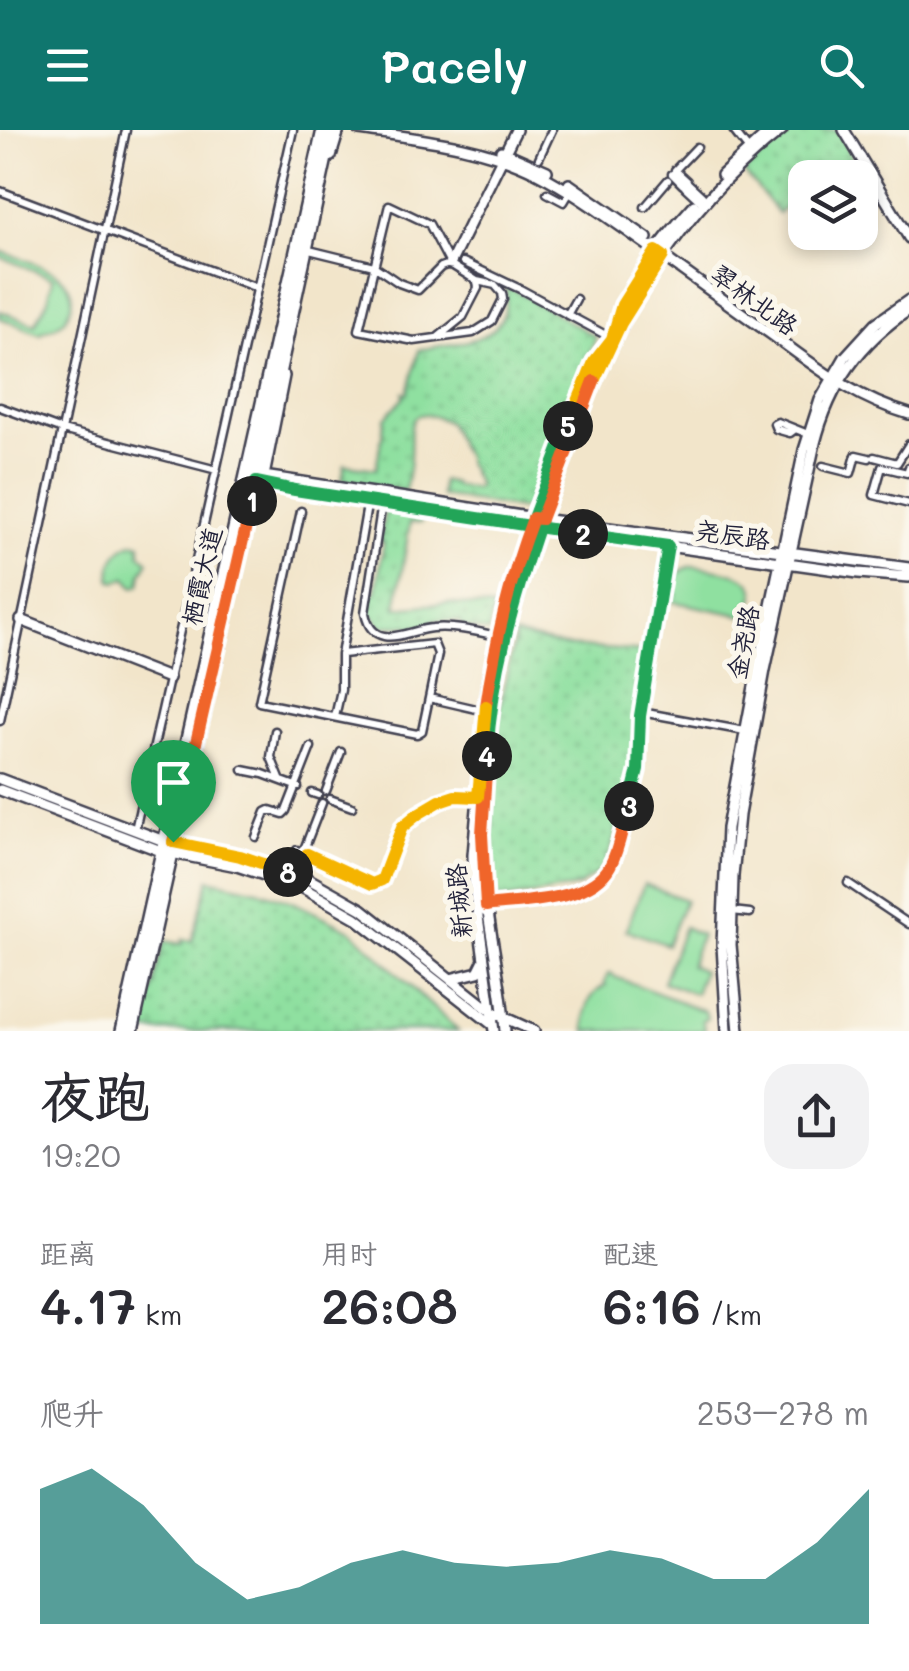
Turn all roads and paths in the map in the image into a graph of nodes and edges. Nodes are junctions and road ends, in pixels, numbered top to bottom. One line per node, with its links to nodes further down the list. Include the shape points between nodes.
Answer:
1 (126, 130): 24 (street)
2 (293, 130): 32 (street)
3 (320, 130): 82 (main road, 栖霞大道)
4 (336, 130): 26 (main road); 49 (main road, 栖霞大道)
5 (359, 130): 15 (main road, 翠林北路)
6 (401, 130): 15 (main road, 翠林北路)
7 (516, 130): 15 (main road)
8 (552, 130): 16 (street)
9 (732, 130): 14 (street)
10 (771, 130): 14 (main road, 新城路)
11 (782, 130): 27 (main road, 新城路)
12 (844, 130): 25 (main road)
13 (697, 147): 17 (street, via 675,170)
14 (748, 149): 21 (main road, 新城路)
15 (504, 155): 20 (main road, 翠林北路); 27 (main road, 翠林北路, via 574,186); 29 (main road)
16 (539, 158)
17 (686, 184): 21 (street); 23 (street, via 670,177)
18 (0, 191): 24 (street)
19 (547, 193): 20 (street, via 564,202)
20 (572, 193): 22 (street); 27 (main road, 翠林北路)
21 (700, 198): 27 (main road, 新城路)
22 (567, 204)
23 (645, 207)
24 (104, 230): 32 (street); 42 (street)
25 (909, 238)
26 (309, 250): 30 (street); 49 (main road)
27 (661, 251): 37 (main road, 新城路, via 622,305); 39 (main road, 翠林北路); 54 (main road, 新城路, via 608,349)
28 (463, 262): 36 (street)
29 (450, 264): 30 (street, via 418,290); 30 (street, via 429,224 389,205); 31 (street)
30 (374, 266): 38 (street, via 360,330)
31 (476, 281): 38 (street, via 463,317); 38 (street, via 502,293 492,321 473,333)
32 (257, 288): 48 (street)
33 (576, 299): 36 (street)
34 (909, 300): 39 (main road, 金尧路, via 862,337)
35 (909, 310): 39 (main road, 金尧路)
36 (567, 315): 37 (street)
37 (612, 339): 54 (main road, 新城路, via 594,362)
38 (435, 340)
39 (836, 379): 41 (main road, 翠林北路, via 886,408); 44 (main road, 金尧路); 56 (main road, 金尧路)
40 (0, 406): 42 (street)
41 (909, 412)
42 (62, 430): 48 (street); 59 (street)
43 (794, 430): 44 (street)
44 (808, 434): 56 (main road, 金尧路)
45 (909, 444): 46 (street, via 897,463 856,455 851,473)
46 (823, 466)
47 (909, 467): 52 (street, via 907,473 882,466 874,495)
48 (217, 470): 62 (street)
49 (259, 478): 50 (main road, 尧辰路); 54 (main road, 尧辰路); 82 (main road, 栖霞大道)
50 (368, 500): 51 (main road, 尧辰路); 61 (street)
51 (382, 502): 54 (main road, 尧辰路); 60 (street, via 365,612 373,631 388,637 453,628)
52 (909, 504)
53 (300, 511): 66 (street, via 259,702)
54 (536, 522): 55 (main road, 尧辰路); 56 (main road, 尧辰路); 60 (main road, 新城路, via 508,588); 86 (main road, 新城路, via 492,702 482,834)
55 (668, 546): 56 (main road, 尧辰路); 65 (street)
56 (785, 557): 57 (main road, 尧辰路); 58 (main road, 尧辰路); 69 (main road, 金尧路); 87 (main road, 金尧路, via 739,815)
57 (909, 568)
58 (909, 577)
59 (22, 620): 62 (main road); 67 (street)
60 (497, 636): 64 (main road, 新城路)
61 (342, 654): 63 (street, via 434,644); 66 (street)
62 (169, 678): 80 (street)
63 (429, 698): 64 (street); 66 (street, via 417,734)
64 (485, 711): 78 (main road, 新城路)
65 (641, 712): 69 (street); 86 (street, via 635,785 606,874 582,891)
66 (335, 717)
67 (0, 721)
68 (275, 730): 74 (street, via 271,757)
69 (745, 732): 99 (main road, 金尧路, via 724,876)
70 (311, 746): 75 (street)
71 (340, 752): 77 (street)
72 (244, 770): 74 (street)
73 (0, 779): 80 (main road)
74 (280, 780): 75 (street)
75 (298, 787): 81 (street, via 283,814 266,812)
76 (0, 790): 82 (main road)
77 (322, 796): 79 (street); 83 (street)
78 (478, 797): 83 (street, via 440,801 402,827 377,883); 90 (main road, 新城路, via 474,888)
79 (352, 808)
80 (134, 830): 82 (main road)
81 (256, 837)
82 (167, 847): 84 (main road, via 240,856); 94 (main road, via 330,902); 95 (main road, 栖霞大道); 96 (main road, 栖霞大道)
83 (302, 852): 84 (street)
84 (294, 874): 91 (main road, via 362,908)
85 (848, 883): 89 (street)
86 (486, 906): 93 (main road, 新城路)
87 (732, 911): 88 (street); 100 (main road, 金尧路)
88 (750, 914)
89 (909, 924)
90 (484, 960): 91 (main road, via 478,972); 92 (main road, 新城路)
91 (450, 979): 92 (main road)
92 (492, 1012): 93 (main road); 94 (main road, 新城路)
93 (504, 1019): 97 (main road, 新城路); 98 (main road)
94 (494, 1028): 97 (main road)
95 (122, 1031)
96 (132, 1031)
97 (505, 1031)
98 (534, 1031)
99 (727, 1031)
100 (738, 1031)

